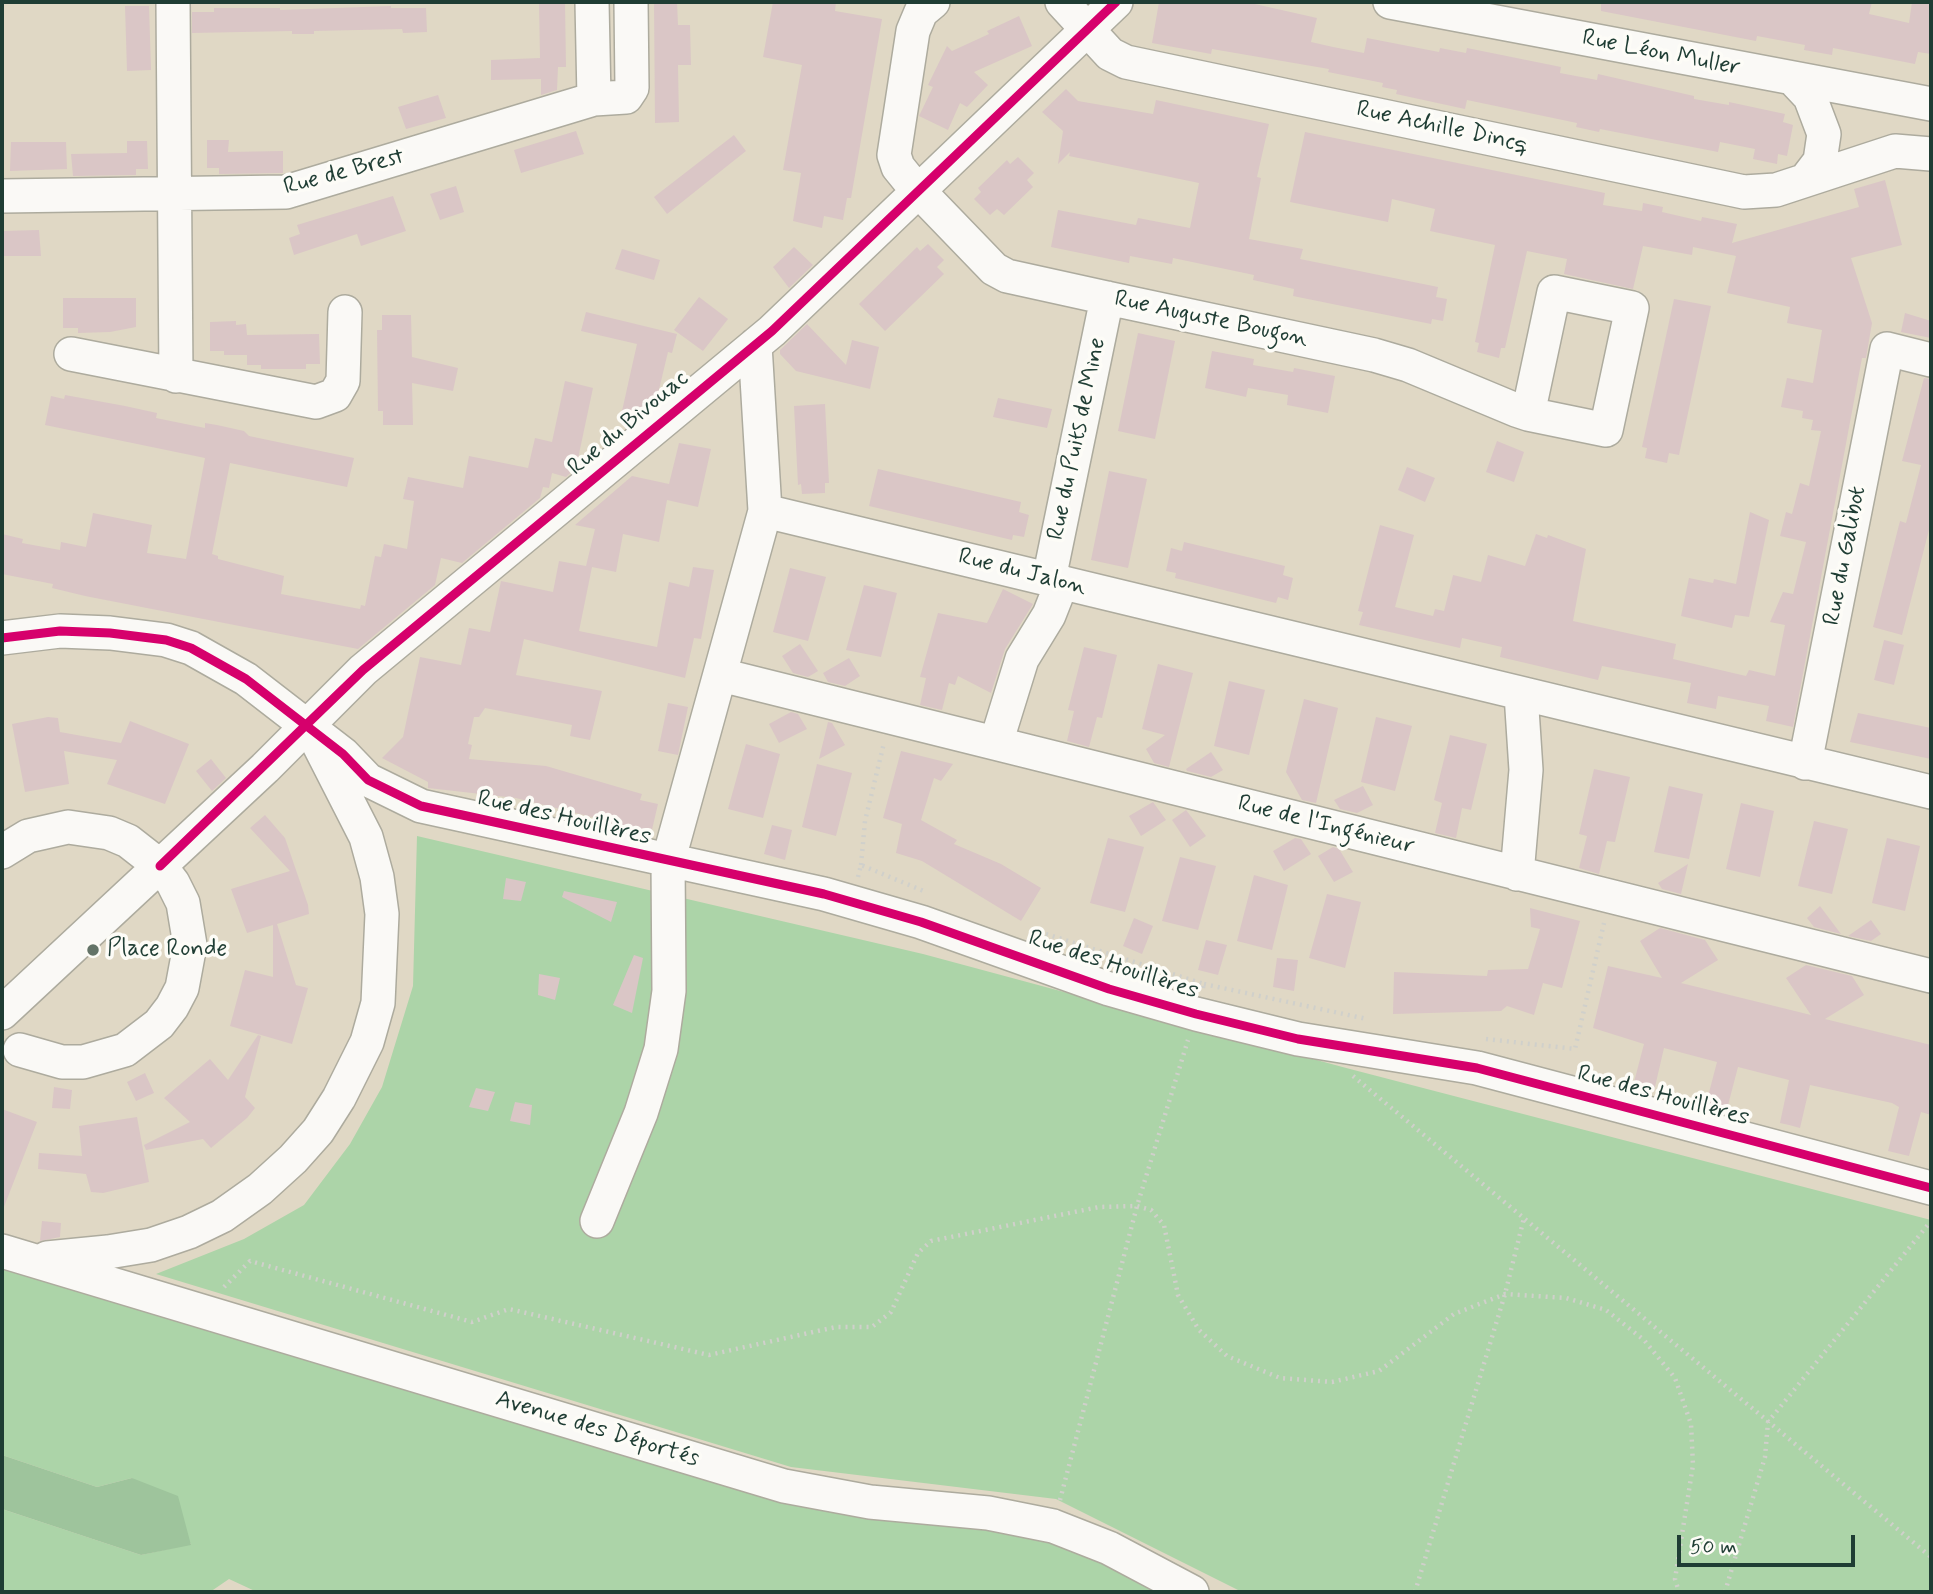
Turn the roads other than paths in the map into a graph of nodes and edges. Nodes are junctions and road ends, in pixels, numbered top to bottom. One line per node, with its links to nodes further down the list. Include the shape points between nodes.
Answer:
1 (173, 2): 15 (street)
2 (592, 2): 10 (street)
3 (631, 2): 10 (street, Rue de Brest, via 632,88 625,97)
4 (933, 2): 14 (street, Rue Auguste Bougon, via 921,12 912,31 893,149 898,167)
5 (1062, 2): 8 (street, Rue Achille Dincq)
6 (1116, 2): 8 (street, Rue du Bivouac)
7 (1390, 2): 9 (street, Rue Léon Muller)
8 (1087, 29): 13 (street, Rue Achille Dincq, via 1110,54 1126,62 1744,192 1776,190); 14 (street, Rue du Bivouac)
9 (1793, 79): 11 (street, Rue Léon Muller); 13 (street, via 1810,97 1824,134 1820,161)
10 (594, 99): 15 (street, Rue de Brest, via 299,190)
11 (1926, 104): 12 (street)
12 (1921, 152): 13 (street, Rue Achille Dincq, via 1895,151)
13 (1807, 178)
14 (919, 191): 17 (street, Rue Auguste Bougon, via 998,272); 19 (street, Rue du Bivouac)
15 (174, 193): 16 (street, Rue de Brest); 22 (street)
16 (2, 196)
17 (1107, 298): 23 (street, Rue Auguste Bougon, via 1390,359); 25 (street, Rue du Puits de Mine)
18 (345, 312): 22 (street, via 344,381 327,399 304,401)
19 (755, 345): 24 (street); 29 (street, Rue du Bivouac, via 363,670)
20 (71, 355): 22 (street)
21 (1931, 360): 31 (street, Rue du Galibot, via 1887,349)
22 (176, 376)
23 (1528, 414)
24 (765, 510): 25 (street, Rue du Jalon); 27 (street)
25 (1056, 581): 28 (street, Rue du Jalon); 30 (street, Rue du Puits de Mine, via 1049,615 1022,659)
26 (2, 638): 29 (street, Rue des Houillères, via 60,631 166,640 246,678)
27 (721, 674): 30 (street, Rue de l'Ingénieur); 34 (street)
28 (1521, 694): 31 (street, Rue du Jalon); 36 (street, via 1525,770)
29 (308, 726): 34 (street, Rue des Houillères, via 368,780 421,806); 35 (street, Rue du Bivouac); 42 (street, via 366,837 382,914 381,985 373,1023 339,1098 318,1131 277,1175 204,1225 129,1249)
30 (996, 743): 36 (street, Rue de l'Ingénieur)
31 (1805, 763): 32 (street)
32 (1931, 792)
33 (2, 852): 35 (street, via 48,830 89,829 128,841)
34 (668, 862): 40 (street, Rue des Houillères, via 853,902 977,940 1109,989 1200,999 1298,1039 1478,1068); 41 (street, via 669,991 661,1049 641,1113)
35 (160, 866): 38 (street, Rue du Bivouac); 39 (street, via 183,903 190,945 182,988 166,1016 143,1038 105,1058 62,1062)
36 (1517, 873): 37 (street, Rue de l'Ingénieur)
37 (1931, 976)
38 (2, 1013)
39 (20, 1050)
40 (1931, 1188)
41 (597, 1220)
42 (15, 1255): 43 (street, Avenue des Déportés, via 784,1486 1053,1526 1123,1555)
43 (1192, 1592)

